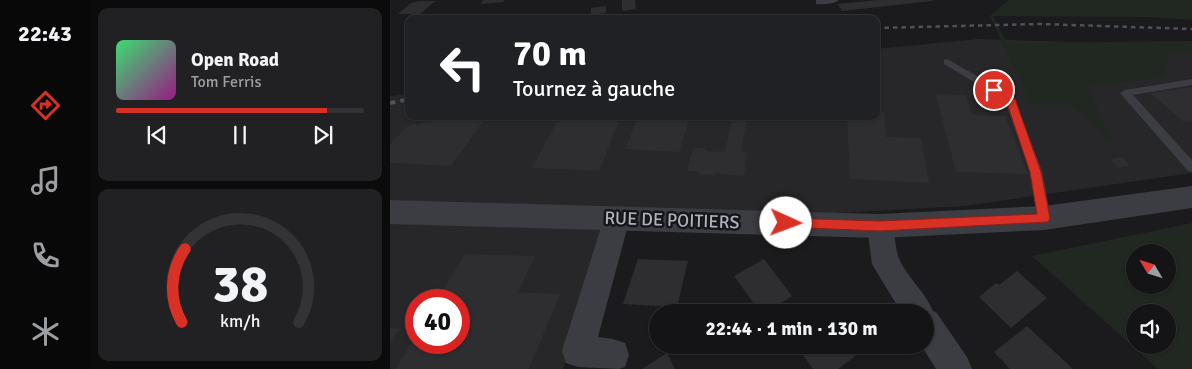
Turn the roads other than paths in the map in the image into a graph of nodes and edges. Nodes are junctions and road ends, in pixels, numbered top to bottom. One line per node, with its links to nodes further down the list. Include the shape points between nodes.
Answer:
1 (835, 0): 2 (lane)
2 (819, 2)
3 (947, 62): 9 (lane, via 1010,99 1036,172)
4 (1192, 82): 5 (lane, via 1125,93)
5 (1192, 168)
6 (1192, 197): 9 (street, RUE DE POITIERS)
7 (391, 213): 8 (street, RUE DE POITIERS)
8 (617, 218): 10 (street, RUE DE POITIERS); 13 (street, via 578,351)
9 (1044, 218): 10 (street, RUE DE POITIERS)
10 (880, 226): 11 (street, via 886,264)
11 (913, 304)
12 (934, 338): 14 (street)
13 (613, 356)
14 (955, 369)

